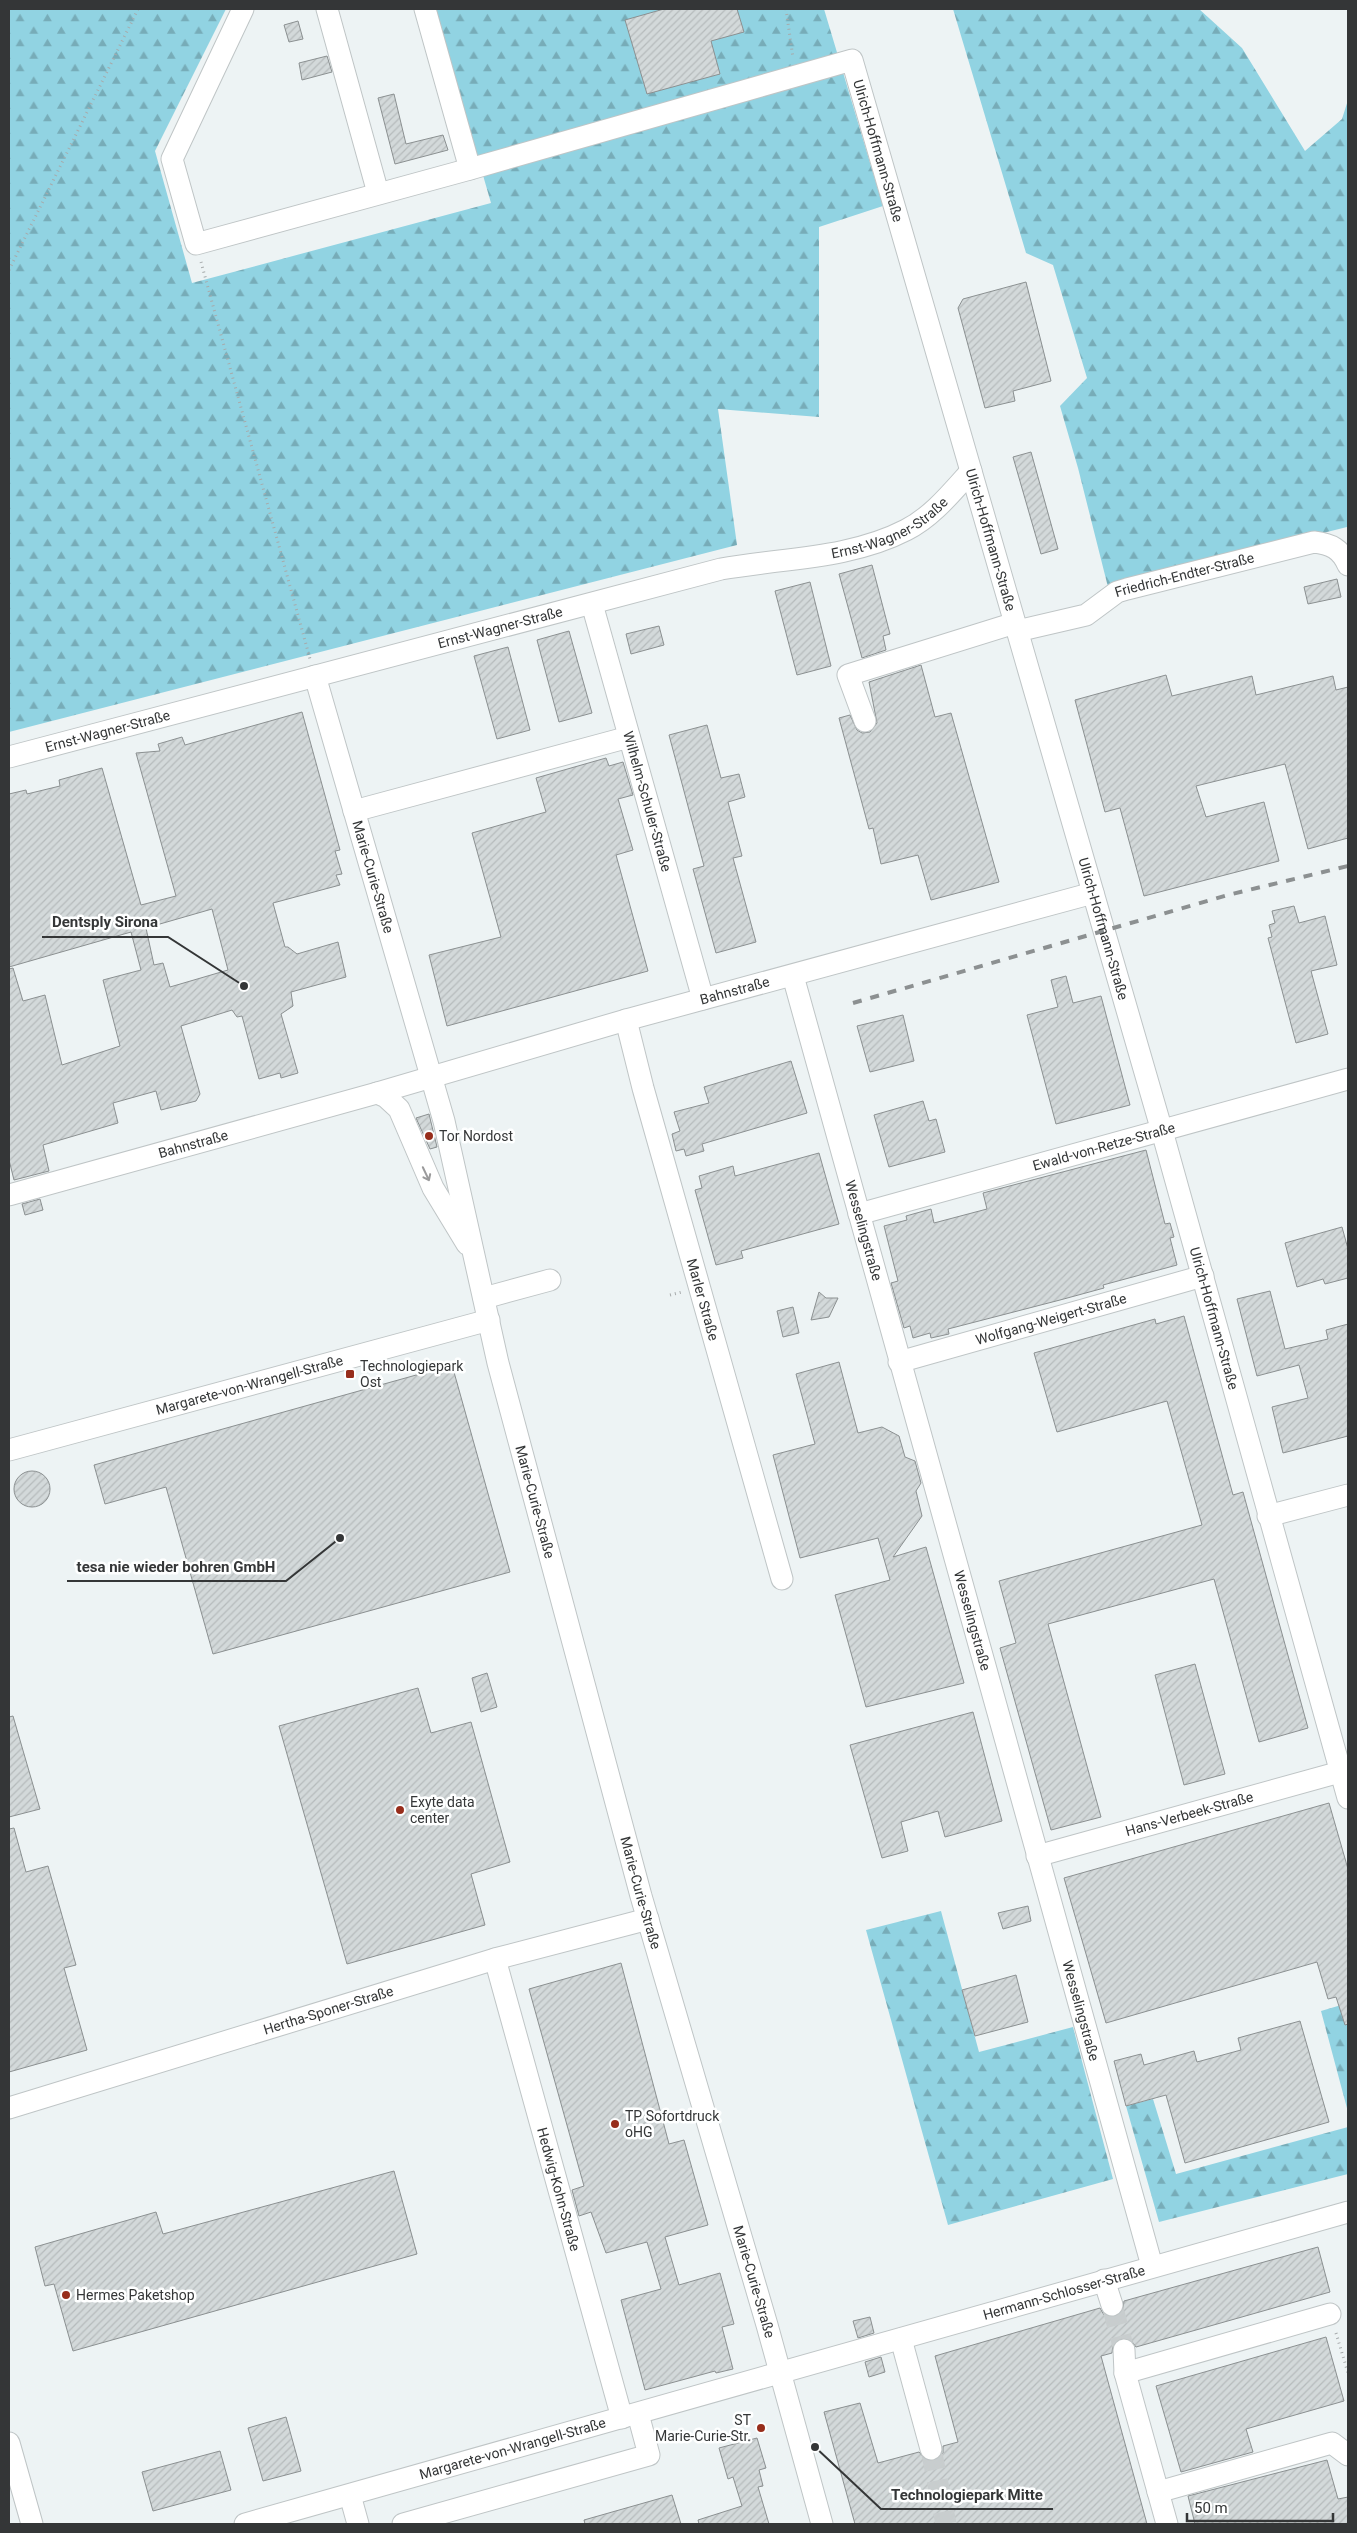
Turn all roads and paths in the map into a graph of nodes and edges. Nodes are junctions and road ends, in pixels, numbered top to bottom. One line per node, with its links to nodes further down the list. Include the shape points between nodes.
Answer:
1 (138, 9): 10 (path)
2 (243, 9): 9 (street, via 172,159)
3 (327, 9): 8 (street)
4 (425, 9): 7 (street)
5 (786, 9): 6 (path)
6 (797, 75): 7 (street); 11 (street, Ulrich-Hoffmann-Straße, via 852,60)
7 (470, 169): 8 (street)
8 (378, 193): 9 (street)
9 (196, 244): 15 (path)
10 (9, 270)
11 (971, 471): 13 (street, Ernst-Wagner-Straße, via 924,518 908,530 880,541 808,558 720,569); 14 (street, Ulrich-Hoffmann-Straße)
12 (1348, 565): 14 (street, Friedrich-Endter-Straße, via 1338,550 1329,544 1314,542 1117,592 1086,615)
13 (592, 604): 15 (street, Ernst-Wagner-Straße); 17 (street, Wilhelm-Schuler-Straße)
14 (1016, 627): 16 (street, Friedrich-Endter-Straße, via 848,675); 20 (street, Ulrich-Hoffmann-Straße)
15 (315, 676): 18 (street, Ernst-Wagner-Straße); 19 (street, Marie-Curie-Straße)
16 (865, 721)
17 (629, 737): 19 (street); 22 (street, Wilhelm-Schuler-Straße)
18 (9, 757)
19 (354, 811): 24 (street, Marie-Curie-Straße)
20 (1093, 893): 21 (street, Bahnstraße); 27 (street, Ulrich-Hoffmann-Straße)
21 (793, 976): 22 (street, Bahnstraße); 29 (street, Wesselingstraße)
22 (703, 1000): 23 (street, Bahnstraße)
23 (626, 1020): 24 (street, Bahnstraße); 39 (street, Marler Straße)
24 (432, 1077): 26 (street, Bahnstraße); 30 (street, Marie-Curie-Straße)
25 (1348, 1079): 27 (street, Ewald-von-Retze-Straße)
26 (377, 1093): 28 (street, Bahnstraße); 30 (street, one-way to 30, via 399,1109 432,1188)
27 (1162, 1131): 29 (street, Ewald-von-Retze-Straße); 31 (street, Ulrich-Hoffmann-Straße)
28 (9, 1195)
29 (859, 1214): 35 (street, Wesselingstraße)
30 (475, 1258): 33 (street, Marie-Curie-Straße)
31 (1203, 1276): 35 (street, Wolfgang-Weigert-Straße); 38 (street, Ulrich-Hoffmann-Straße)
32 (550, 1280): 33 (street)
33 (484, 1298): 34 (street, Marie-Curie-Straße)
34 (489, 1320): 36 (street, Margarete-von-Wrangell-Straße); 43 (street, Marie-Curie-Straße, via 522,1455)
35 (898, 1362): 42 (street, Wesselingstraße)
36 (9, 1450)
37 (1348, 1495): 38 (street)
38 (1268, 1516): 40 (street, Ulrich-Hoffmann-Straße)
39 (782, 1579)
40 (1340, 1772): 41 (street, Ulrich-Hoffmann-Straße); 42 (street, Hans-Verbeek-Straße)
41 (1348, 1798)
42 (1037, 1856): 47 (street, Wesselingstraße)
43 (648, 1919): 44 (street, Hertha-Sponer-Straße); 55 (street, Marie-Curie-Straße)
44 (495, 1959): 45 (street, Hertha-Sponer-Straße); 56 (street, Hedwig-Kohn-Straße)
45 (9, 2108)
46 (1348, 2212): 47 (street, Hermann-Schlosser-Straße)
47 (1152, 2266): 48 (street, Hermann-Schlosser-Straße)
48 (1104, 2280): 49 (street); 51 (street, Hermann-Schlosser-Straße)
49 (1112, 2305)
50 (1330, 2314): 53 (street); 54 (path)
51 (901, 2339): 55 (street, Hermann-Schlosser-Straße); 58 (street)
52 (1124, 2350): 53 (street)
53 (1125, 2373): 60 (street)
54 (1348, 2373)
55 (780, 2374): 56 (street, Margarete-von-Wrangell-Straße); 66 (street, Marie-Curie-Straße)
56 (630, 2416): 61 (street, Margarete-von-Wrangell-Straße); 65 (street, Hedwig-Kohn-Straße, via 649,2454)
57 (9, 2444): 62 (street)
58 (931, 2449)
59 (1348, 2455): 60 (street, via 1332,2443)
60 (1158, 2492): 67 (street)
61 (350, 2495): 63 (street, Margarete-von-Wrangell-Straße); 64 (street)
62 (32, 2524)
63 (245, 2524)
64 (358, 2524)
65 (403, 2524)
66 (822, 2524)
67 (1168, 2524)

